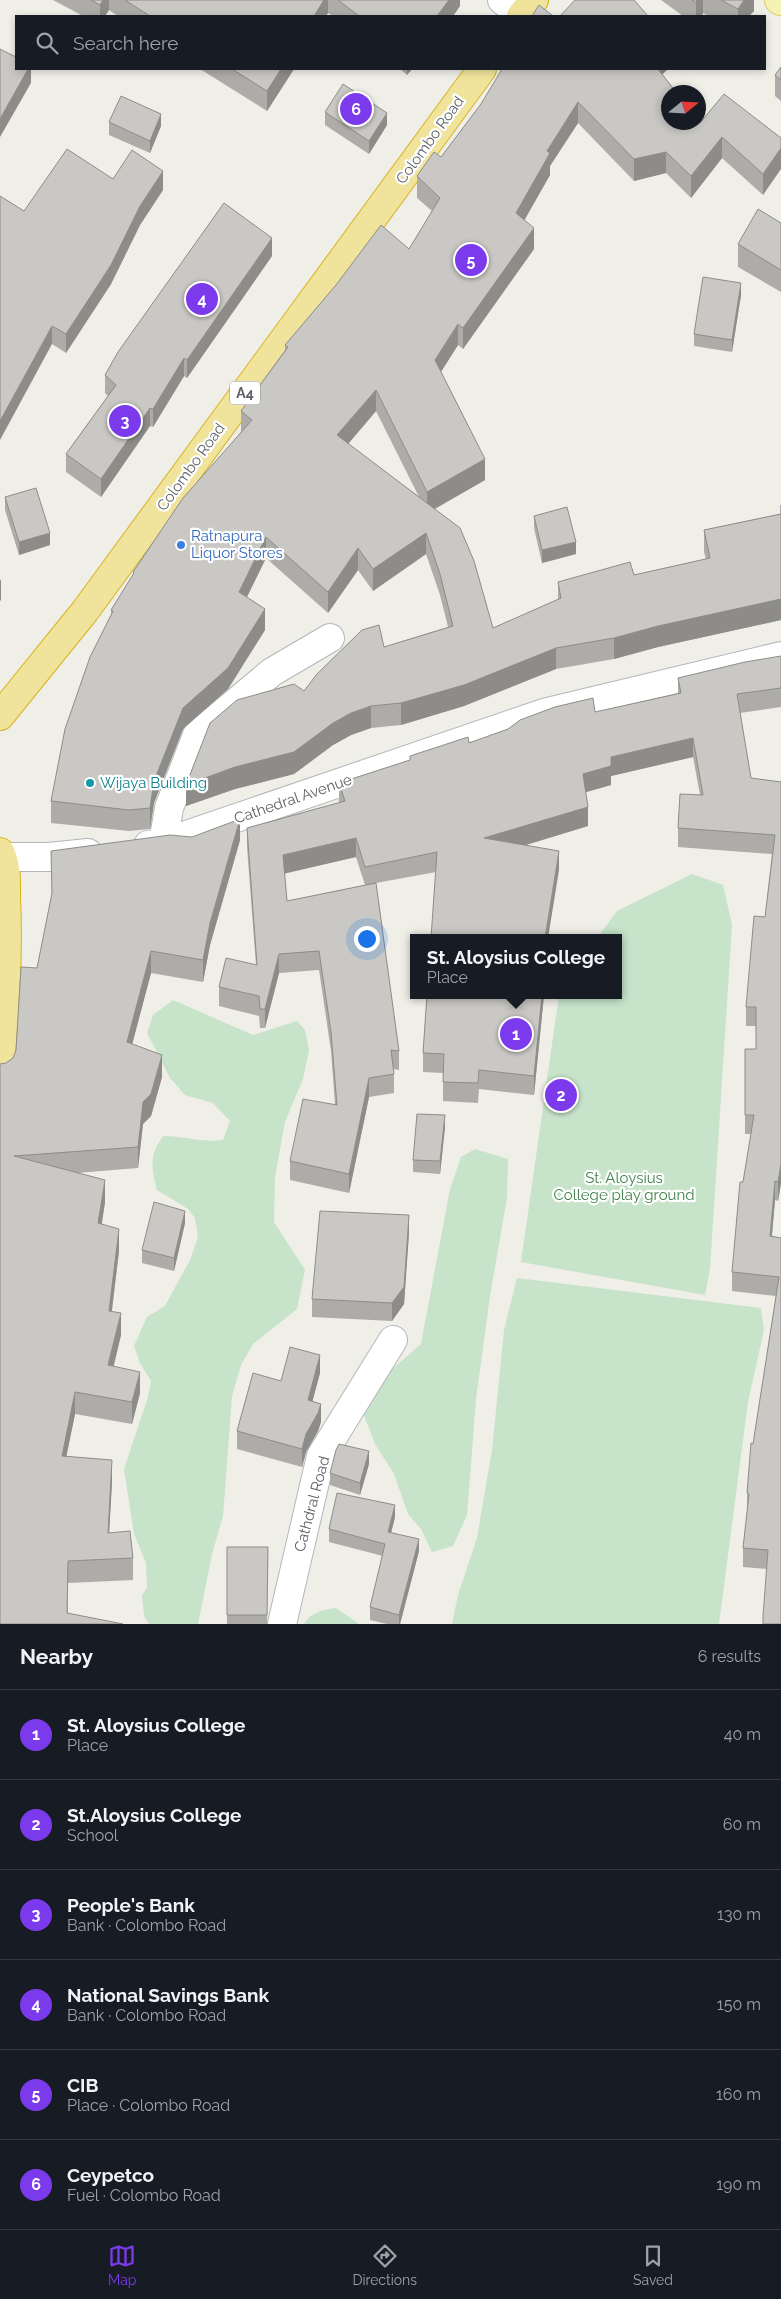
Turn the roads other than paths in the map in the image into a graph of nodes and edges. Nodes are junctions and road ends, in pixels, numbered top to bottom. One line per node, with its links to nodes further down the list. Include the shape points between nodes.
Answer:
1 (481, 70): 4 (highway, Colombo Road / A4, via 85,611)
2 (330, 638): 5 (street, via 272,672 197,735 169,808)
3 (781, 656): 5 (street, Cathedral Avenue, via 547,712)
4 (1, 714)
5 (163, 843): 6 (street, Cathedral Avenue, via 49,857)
6 (1, 855): 7 (highway, via 8,942)
7 (0, 1071)
8 (393, 1340): 9 (street, Cathdral Road, via 321,1456)
9 (282, 1624)

